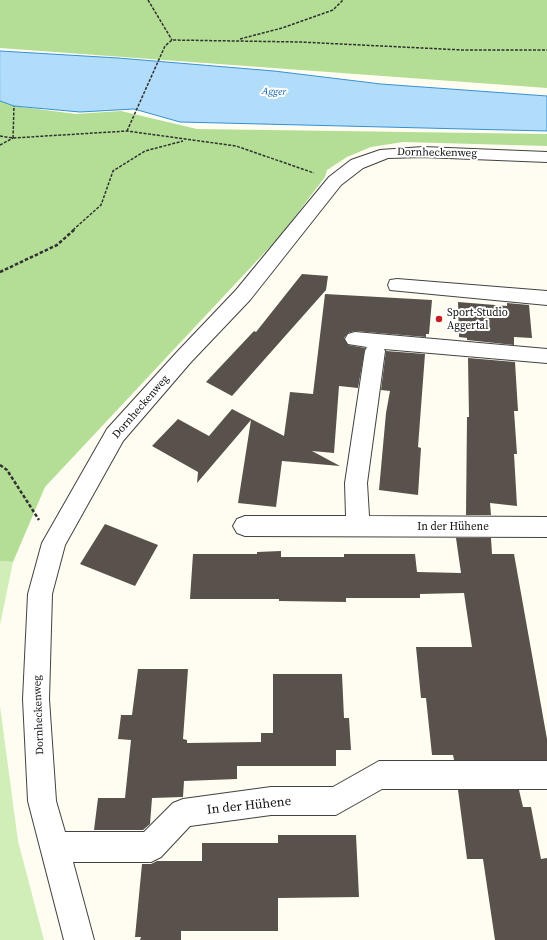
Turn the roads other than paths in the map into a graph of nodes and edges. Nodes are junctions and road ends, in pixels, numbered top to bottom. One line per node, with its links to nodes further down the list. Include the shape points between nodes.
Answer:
1 (547, 157): 11 (street, Dornheckenweg, via 386,153 358,164 335,181 243,295 115,435 54,543 40,594 36,699 42,801)
2 (397, 285): 3 (street)
3 (547, 298)
4 (354, 339): 6 (street)
5 (375, 351): 8 (street, via 356,483)
6 (547, 356)
7 (245, 526): 8 (street, In der Hühene)
8 (358, 526): 9 (street, In der Hühene)
9 (547, 527)
10 (547, 775): 11 (street, In der Hühene, via 379,775 336,801 271,801 183,813 151,847)
11 (54, 847): 12 (street, Dornheckenweg)
12 (79, 940)

